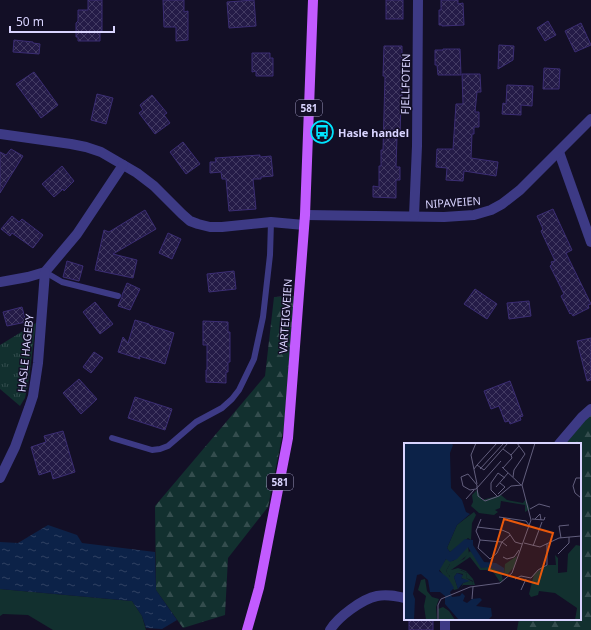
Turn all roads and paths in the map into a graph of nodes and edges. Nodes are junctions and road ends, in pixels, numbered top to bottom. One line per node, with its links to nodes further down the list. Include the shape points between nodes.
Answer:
1 (313, 0): 8 (main road, VARTEIGVEIEN / 581)
2 (418, 0): 7 (street, FJELLFOTEN)
3 (591, 119): 5 (street, NIPAVEIEN)
4 (0, 134): 6 (street, via 86,147 101,152)
5 (559, 152): 7 (street, NIPAVEIEN, via 520,190 491,210 474,215); 10 (street)
6 (123, 165): 9 (street, via 154,186 190,221 210,227); 11 (street, via 77,234)
7 (414, 216): 8 (street, NIPAVEIEN)
8 (304, 220): 9 (street); 19 (main road, VARTEIGVEIEN / 581, via 288,438 259,588)
9 (271, 222): 15 (lane, via 263,317 254,359 239,390 222,408 196,422 168,446 152,450)
10 (591, 242)
11 (45, 272): 12 (street); 13 (lane, via 62,282); 17 (street, HASLE HAGEBY, via 33,396 15,447)
12 (0, 282)
13 (118, 296)
14 (591, 409): 16 (street)
15 (112, 438)
16 (560, 443)
17 (0, 478)
18 (404, 598): 20 (street, via 393,595 377,596 363,601 347,612)
19 (247, 630)
20 (330, 630)

